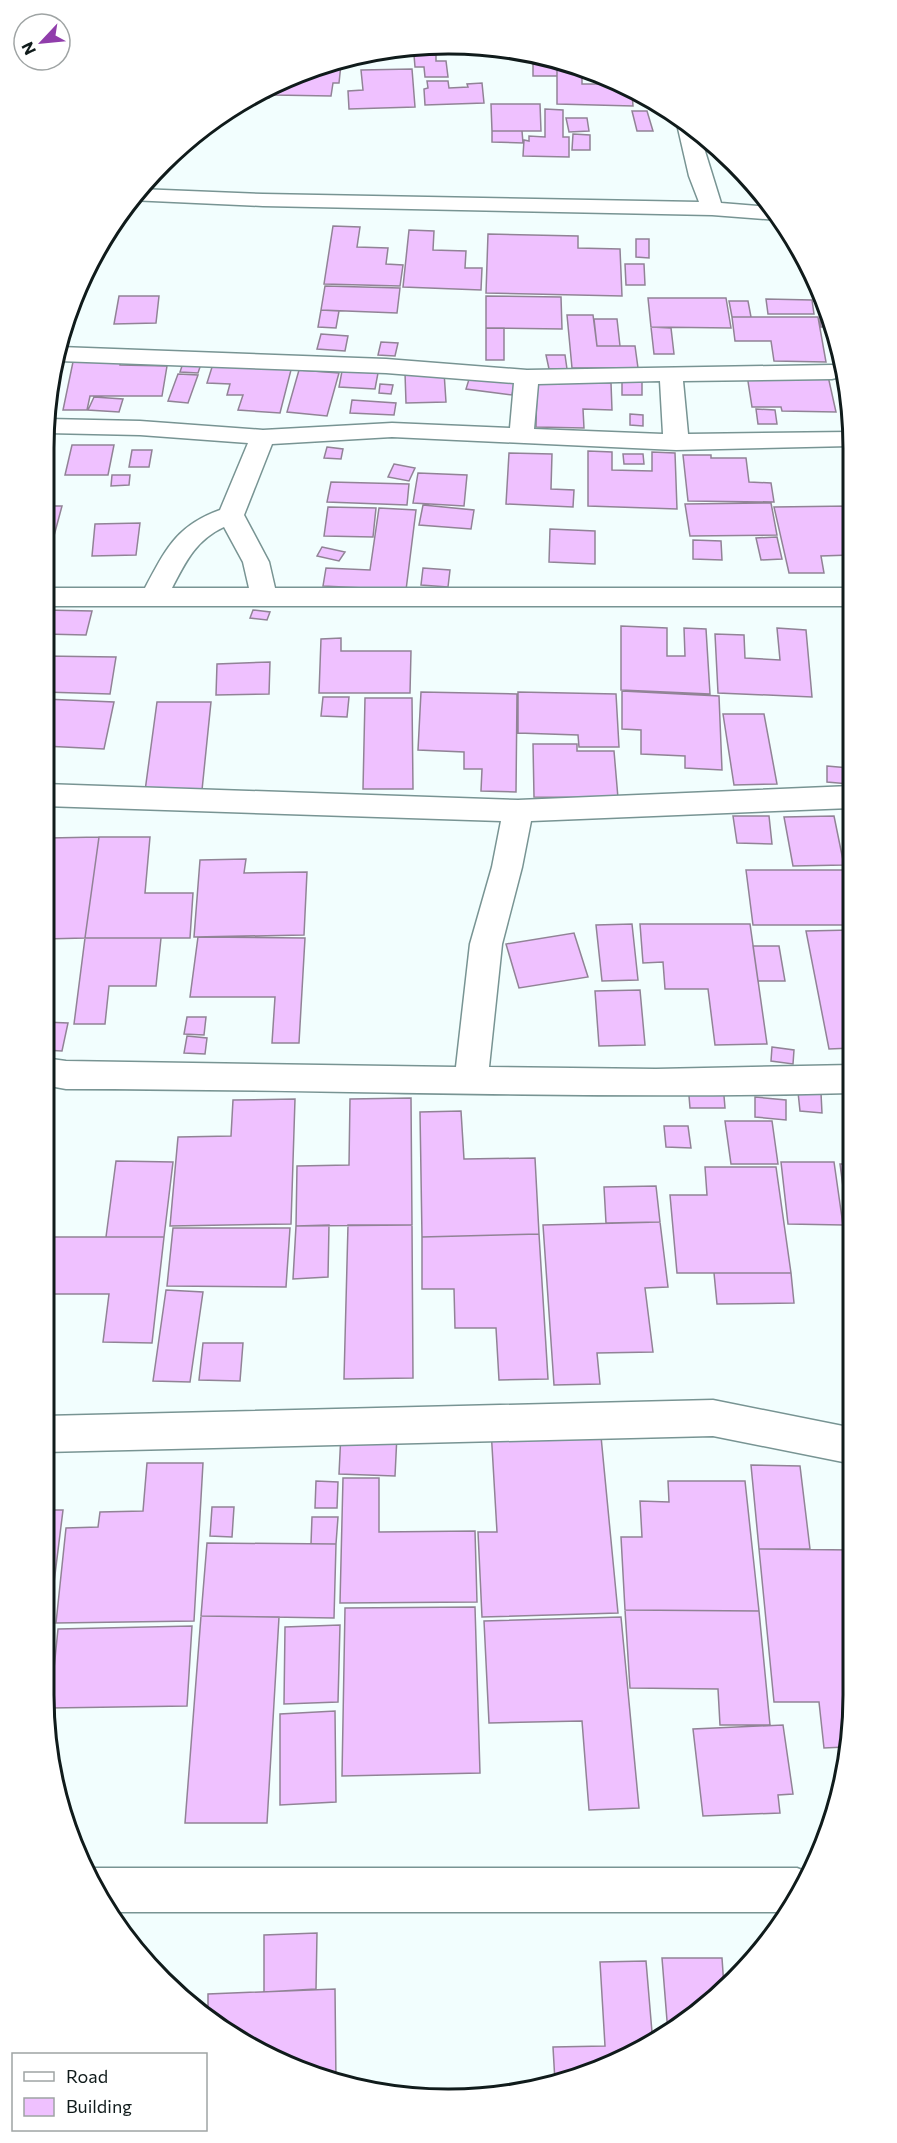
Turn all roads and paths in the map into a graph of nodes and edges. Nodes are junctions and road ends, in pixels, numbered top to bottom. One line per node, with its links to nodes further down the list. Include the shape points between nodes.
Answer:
1 (690, 137): 3 (street)
2 (146, 195): 3 (street)
3 (712, 209): 4 (street)
4 (765, 213)
5 (65, 354): 8 (street, via 386,366)
6 (832, 372): 7 (street)
7 (671, 374): 8 (street); 13 (street)
8 (527, 377): 10 (street)
9 (55, 426): 11 (street)
10 (521, 435): 11 (street, via 392,430); 13 (street)
11 (263, 437): 14 (street)
12 (843, 439): 13 (street)
13 (676, 442)
14 (231, 515): 16 (street, via 207,523 186,538); 17 (street, via 256,562)
15 (54, 597): 16 (street)
16 (154, 597): 17 (street)
17 (264, 597): 18 (street)
18 (843, 597)
19 (54, 795): 21 (street)
20 (843, 797): 21 (street)
21 (518, 812): 24 (street, via 486,944)
22 (54, 1073): 24 (street)
23 (843, 1079): 24 (street, via 769,1083)
24 (471, 1080)
25 (54, 1434): 26 (street, via 713,1418)
26 (843, 1444)
27 (106, 1890): 28 (street)
28 (791, 1890)

